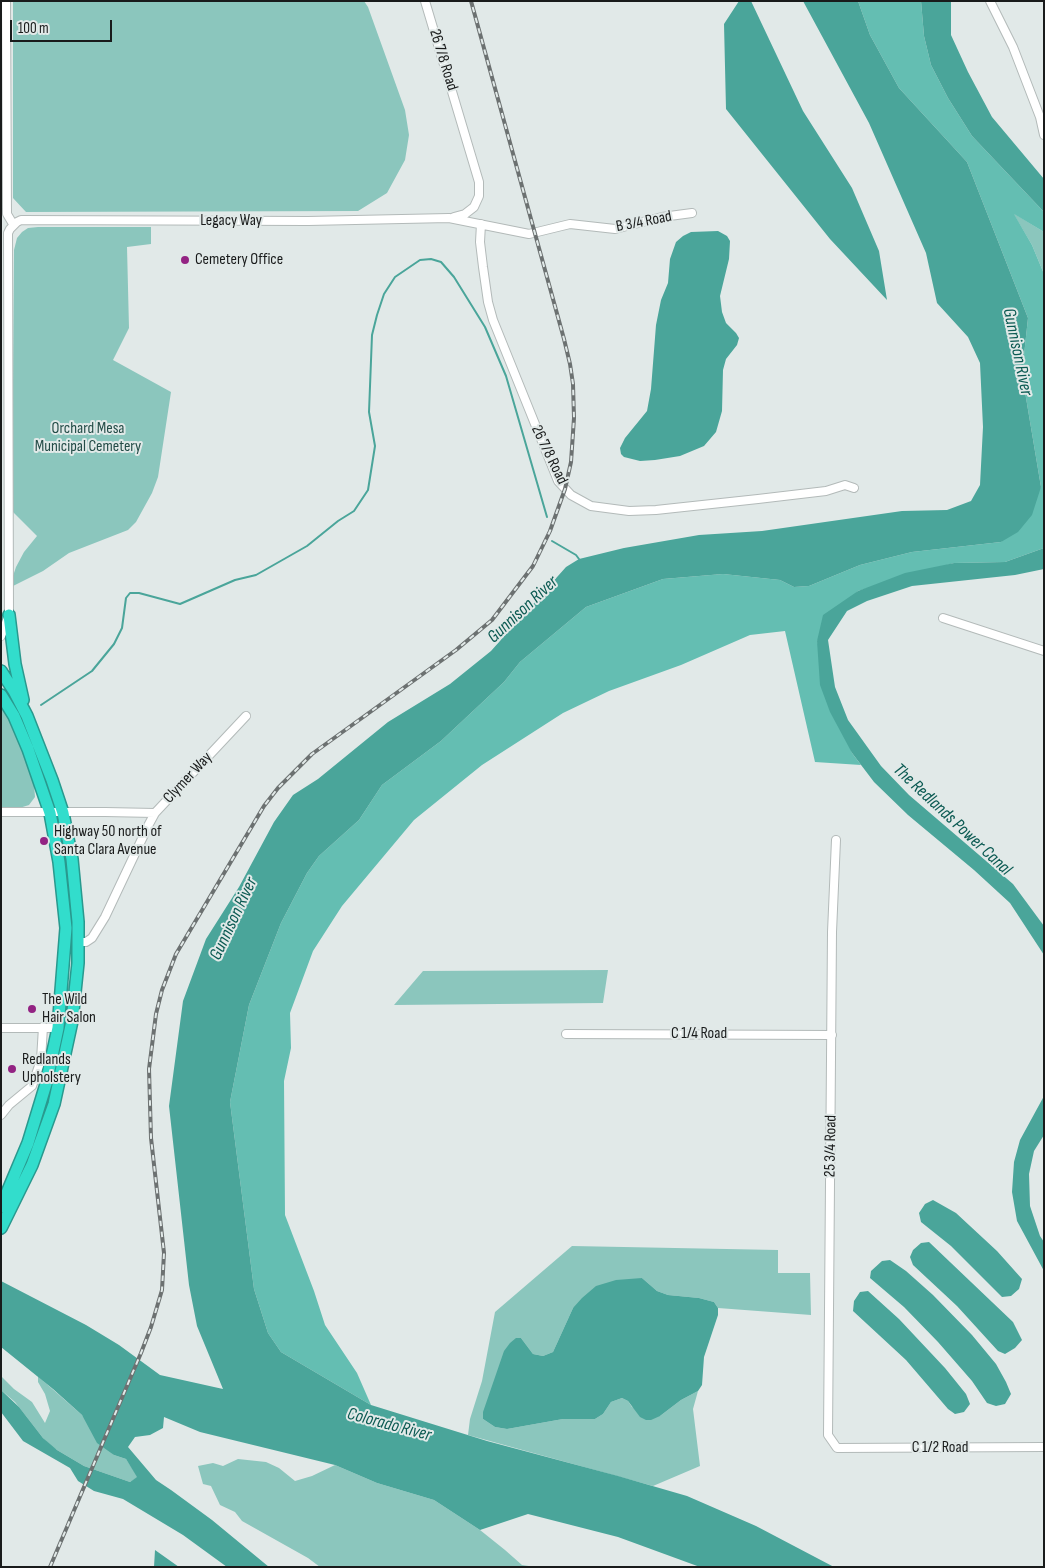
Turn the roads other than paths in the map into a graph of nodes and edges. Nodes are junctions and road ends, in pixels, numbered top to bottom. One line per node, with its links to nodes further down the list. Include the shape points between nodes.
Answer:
1 (6, 1): 5 (street)
2 (425, 1): 7 (street, 26 7/8 Road, via 479,182 479,196 471,211)
3 (990, 1): 4 (street, via 1013,47)
4 (1044, 135)
5 (4, 161): 8 (street, via 7,214)
6 (692, 213): 9 (street, B 3/4 Road, via 615,229 570,224 529,234)
7 (450, 218): 8 (street, Legacy Way, via 21,220); 9 (street, B 3/4 Road)
8 (13, 224): 10 (street, via 8,233)
9 (481, 224): 11 (street, 26 7/8 Road, via 483,266 493,320 552,468 558,481 571,495 591,506 656,510 826,491 846,484)
10 (5, 318): 12 (street)
11 (854, 488)
12 (9, 615): 14 (street); 18 (highway, via 15,664)
13 (943, 618): 15 (street)
14 (3, 631)
15 (1044, 651)
16 (1, 672): 18 (highway)
17 (1, 694): 21 (highway, via 28,749)
18 (27, 716): 22 (highway)
19 (246, 716): 23 (street, Clymer Way)
20 (1, 812): 21 (street)
21 (50, 813): 22 (street); 25 (highway, via 60,824 74,915); 26 (highway)
22 (63, 813): 23 (street); 25 (highway, via 72,860)
23 (155, 813): 27 (street, Clymer Way, via 105,917 92,938)
24 (836, 840): 33 (street, 25 3/4 Road)
25 (78, 922): 27 (highway)
26 (66, 928): 28 (highway, via 72,935 67,1012); 31 (highway)
27 (78, 942): 28 (highway)
28 (72, 1021): 35 (highway, via 54,1104)
29 (43, 1027): 30 (street); 31 (street); 34 (street, via 41,1060 32,1086)
30 (1, 1028)
31 (58, 1028): 35 (highway, via 63,1045 48,1107 34,1146); 36 (highway, via 46,1084)
32 (566, 1034): 33 (street, C 1/4 Road)
33 (832, 1035): 40 (street, 25 3/4 Road, via 828,1435)
34 (1, 1116)
35 (32, 1165): 36 (highway)
36 (13, 1192): 37 (highway); 38 (highway)
37 (1, 1206)
38 (1, 1228)
39 (1044, 1447): 40 (street, C 1/2 Road)
40 (837, 1448)

